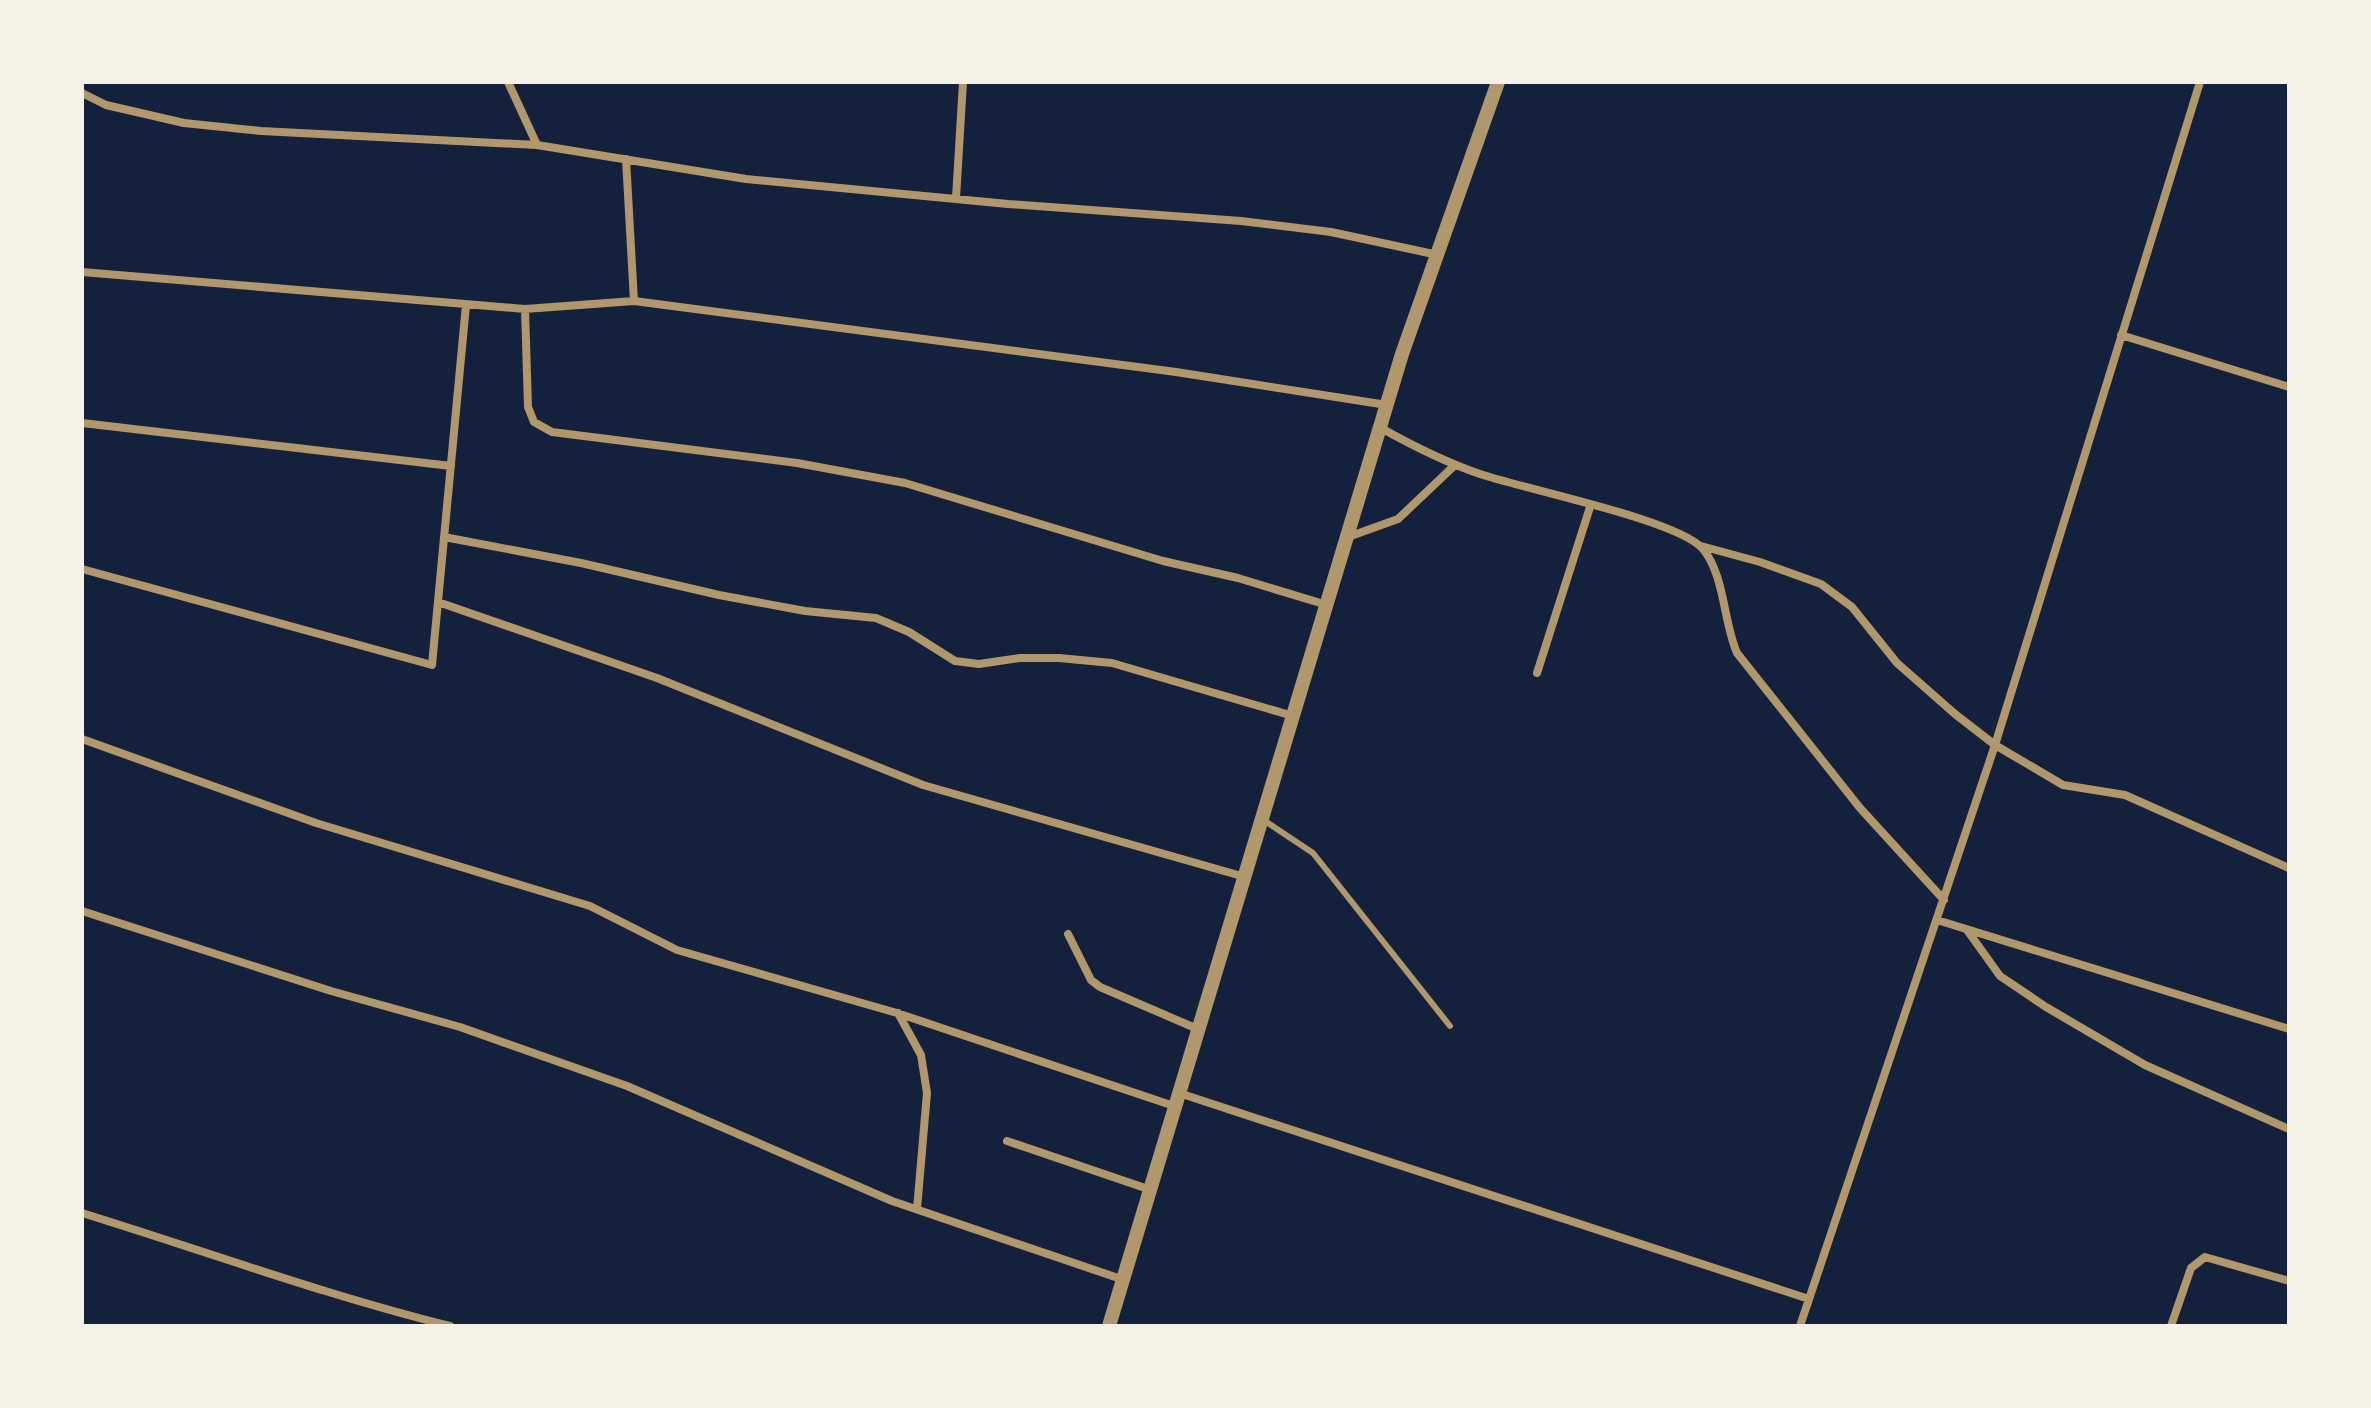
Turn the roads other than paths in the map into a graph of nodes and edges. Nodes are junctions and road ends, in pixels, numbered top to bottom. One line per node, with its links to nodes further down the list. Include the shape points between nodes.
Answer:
1 (508, 82): 6 (street)
2 (963, 82): 8 (street)
3 (1498, 82): 9 (street)
4 (2200, 82): 14 (street)
5 (82, 93): 6 (street, via 106,105 184,123)
6 (537, 145): 7 (street)
7 (626, 159): 8 (street, via 746,179); 11 (street)
8 (956, 198): 9 (street, via 1241,221 1331,232)
9 (1438, 255): 16 (street)
10 (82, 272): 12 (street)
11 (634, 301): 13 (street); 16 (street)
12 (466, 305): 13 (street); 20 (street)
13 (525, 309): 27 (street, via 528,407 534,422 552,432 797,463 905,483)
14 (2121, 335): 15 (street); 31 (street)
15 (2289, 387)
16 (1387, 405): 18 (street)
17 (82, 423): 20 (street)
18 (1381, 428): 19 (street); 23 (street)
19 (1455, 465): 21 (street); 23 (street, via 1398,519)
20 (451, 466): 22 (street)
21 (1591, 504): 24 (street, via 1685,535); 28 (street)
22 (444, 537): 26 (street); 29 (street, via 733,598 876,618 955,661 1046,658 1112,663)
23 (1348, 537): 27 (street)
24 (1701, 546): 31 (street, via 1760,562 1836,594 1897,663); 35 (street, via 1712,562 1737,653 1860,808)
25 (82, 569): 26 (street, via 432,665)
26 (438, 602): 34 (street, via 657,678 923,785)
27 (1327, 605): 29 (street)
28 (1537, 673)
29 (1293, 716): 32 (street)
30 (82, 739): 40 (street, via 342,832 590,906 677,950)
31 (1995, 745): 33 (street, via 2063,785 2125,795); 35 (street)
32 (1262, 819): 34 (street); 41 (lane, via 1313,853)
33 (2289, 868)
34 (1246, 877): 43 (street)
35 (1944, 900): 37 (street)
36 (82, 911): 48 (street, via 460,1027 627,1086)
37 (1937, 920): 38 (street); 52 (street)
38 (1967, 930): 42 (street); 45 (street, via 2000,976 2046,1007 2145,1065)
39 (1068, 934): 43 (street, via 1091,980 1100,987)
40 (897, 1013): 44 (street); 48 (street, via 921,1055 926,1082)
41 (1450, 1026)
42 (2289, 1029)
43 (1200, 1031): 44 (street)
44 (1180, 1101): 47 (street); 52 (street)
45 (2289, 1129)
46 (1007, 1141): 47 (street)
47 (1152, 1190): 50 (street)
48 (917, 1209): 50 (street)
49 (82, 1213): 53 (street)
50 (1124, 1280): 54 (street)
51 (2289, 1281): 56 (street, via 2205,1257 2191,1268)
52 (1809, 1299): 55 (street)
53 (450, 1326)
54 (1109, 1326)
55 (1800, 1326)
56 (2171, 1326)

